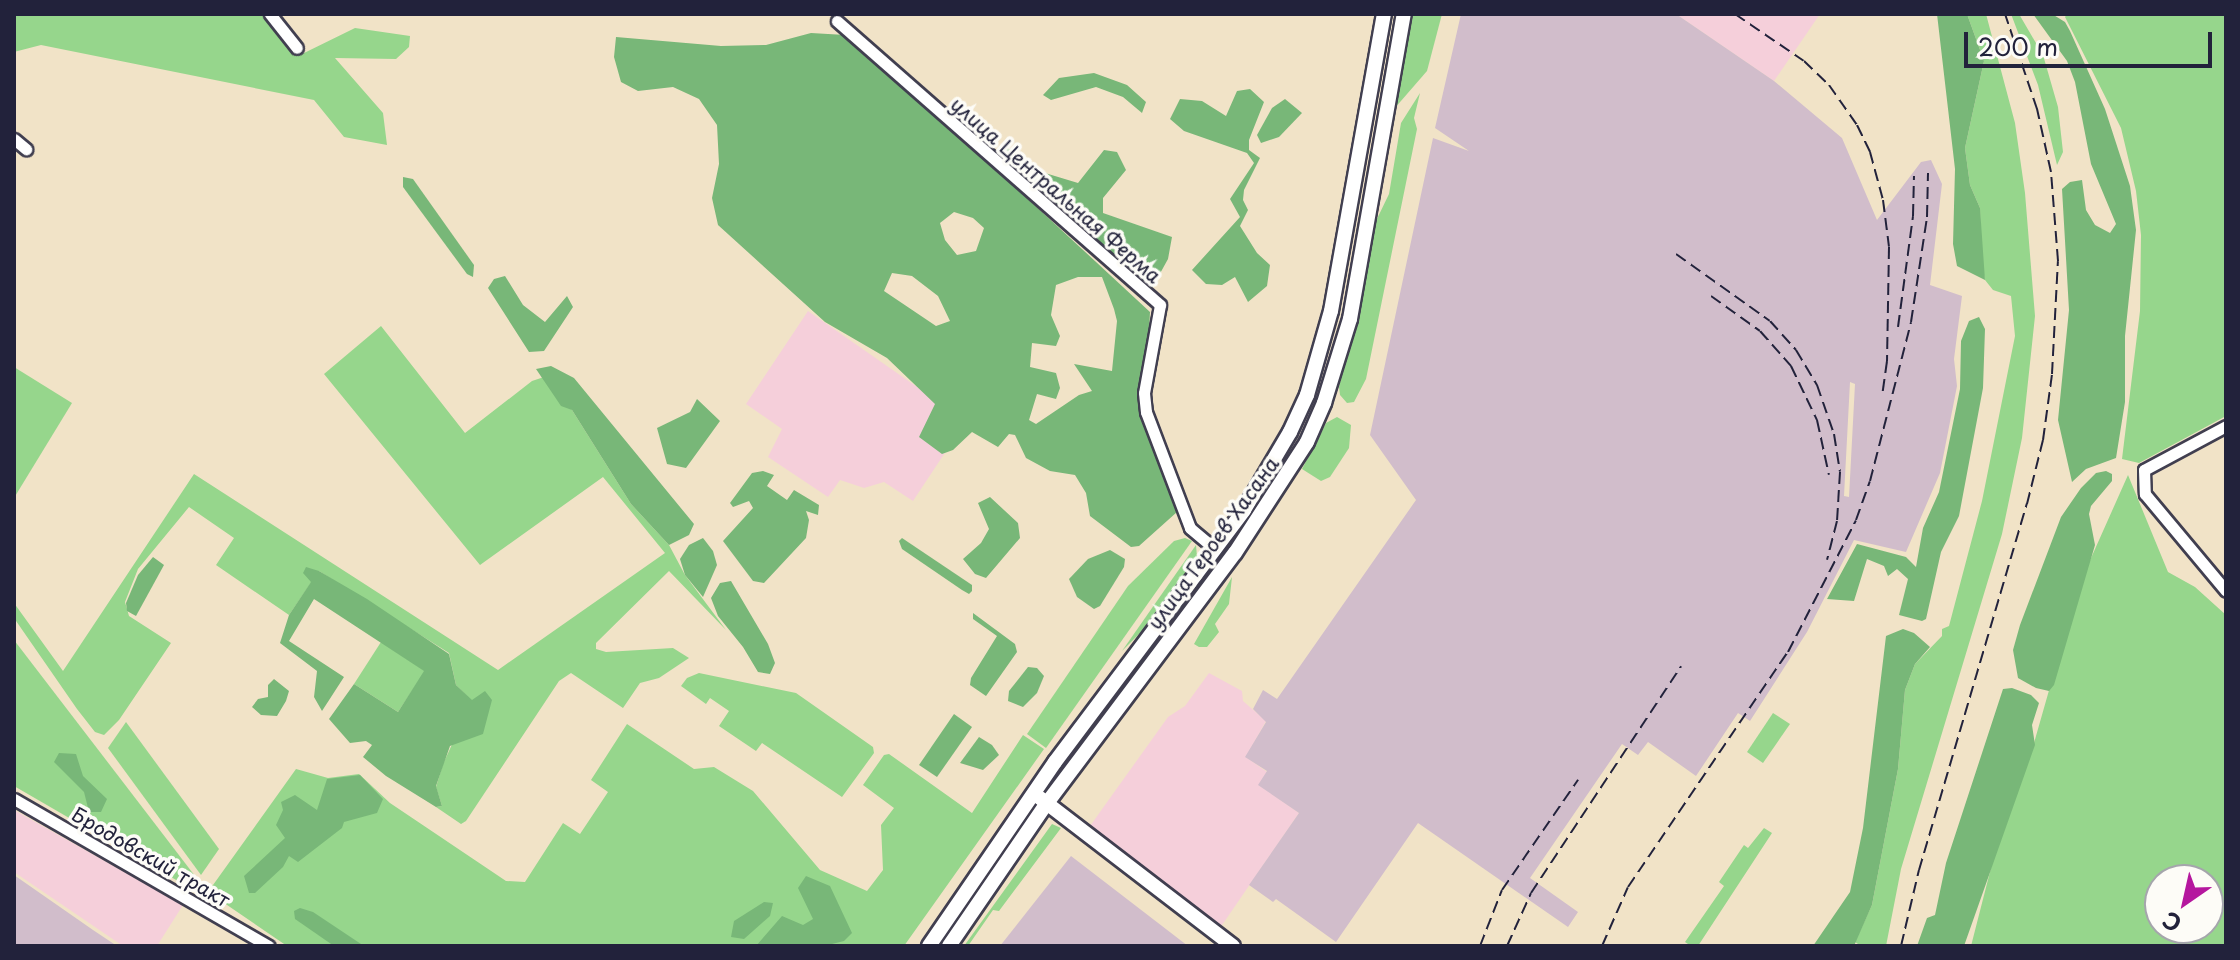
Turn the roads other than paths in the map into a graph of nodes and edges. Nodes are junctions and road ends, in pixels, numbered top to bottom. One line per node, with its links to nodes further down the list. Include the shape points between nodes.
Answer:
1 (270, 14): 5 (street)
2 (1384, 14): 9 (main road, улица Героев Хасана, via 1323,344 1307,395 1274,463)
3 (1404, 14): 13 (main road, улица Героев Хасана, via 1350,319 1307,442 1235,553)
4 (837, 21): 9 (street, улица Центральная Ферма, via 1160,305 1144,393 1146,412 1190,528)
5 (297, 48)
6 (14, 139): 7 (street)
7 (26, 149)
8 (2226, 426): 10 (street, via 2144,470 2145,494)
9 (1215, 549): 11 (main road, улица Героев Хасана)
10 (2226, 591)
11 (1033, 793): 13 (main road); 15 (main road, улица Героев Хасана)
12 (14, 799): 14 (street, Бродовский тракт)
13 (1047, 803): 16 (main road, улица Героев Хасана); 17 (main road)
14 (269, 946)
15 (929, 946)
16 (949, 946)
17 (1233, 946)

